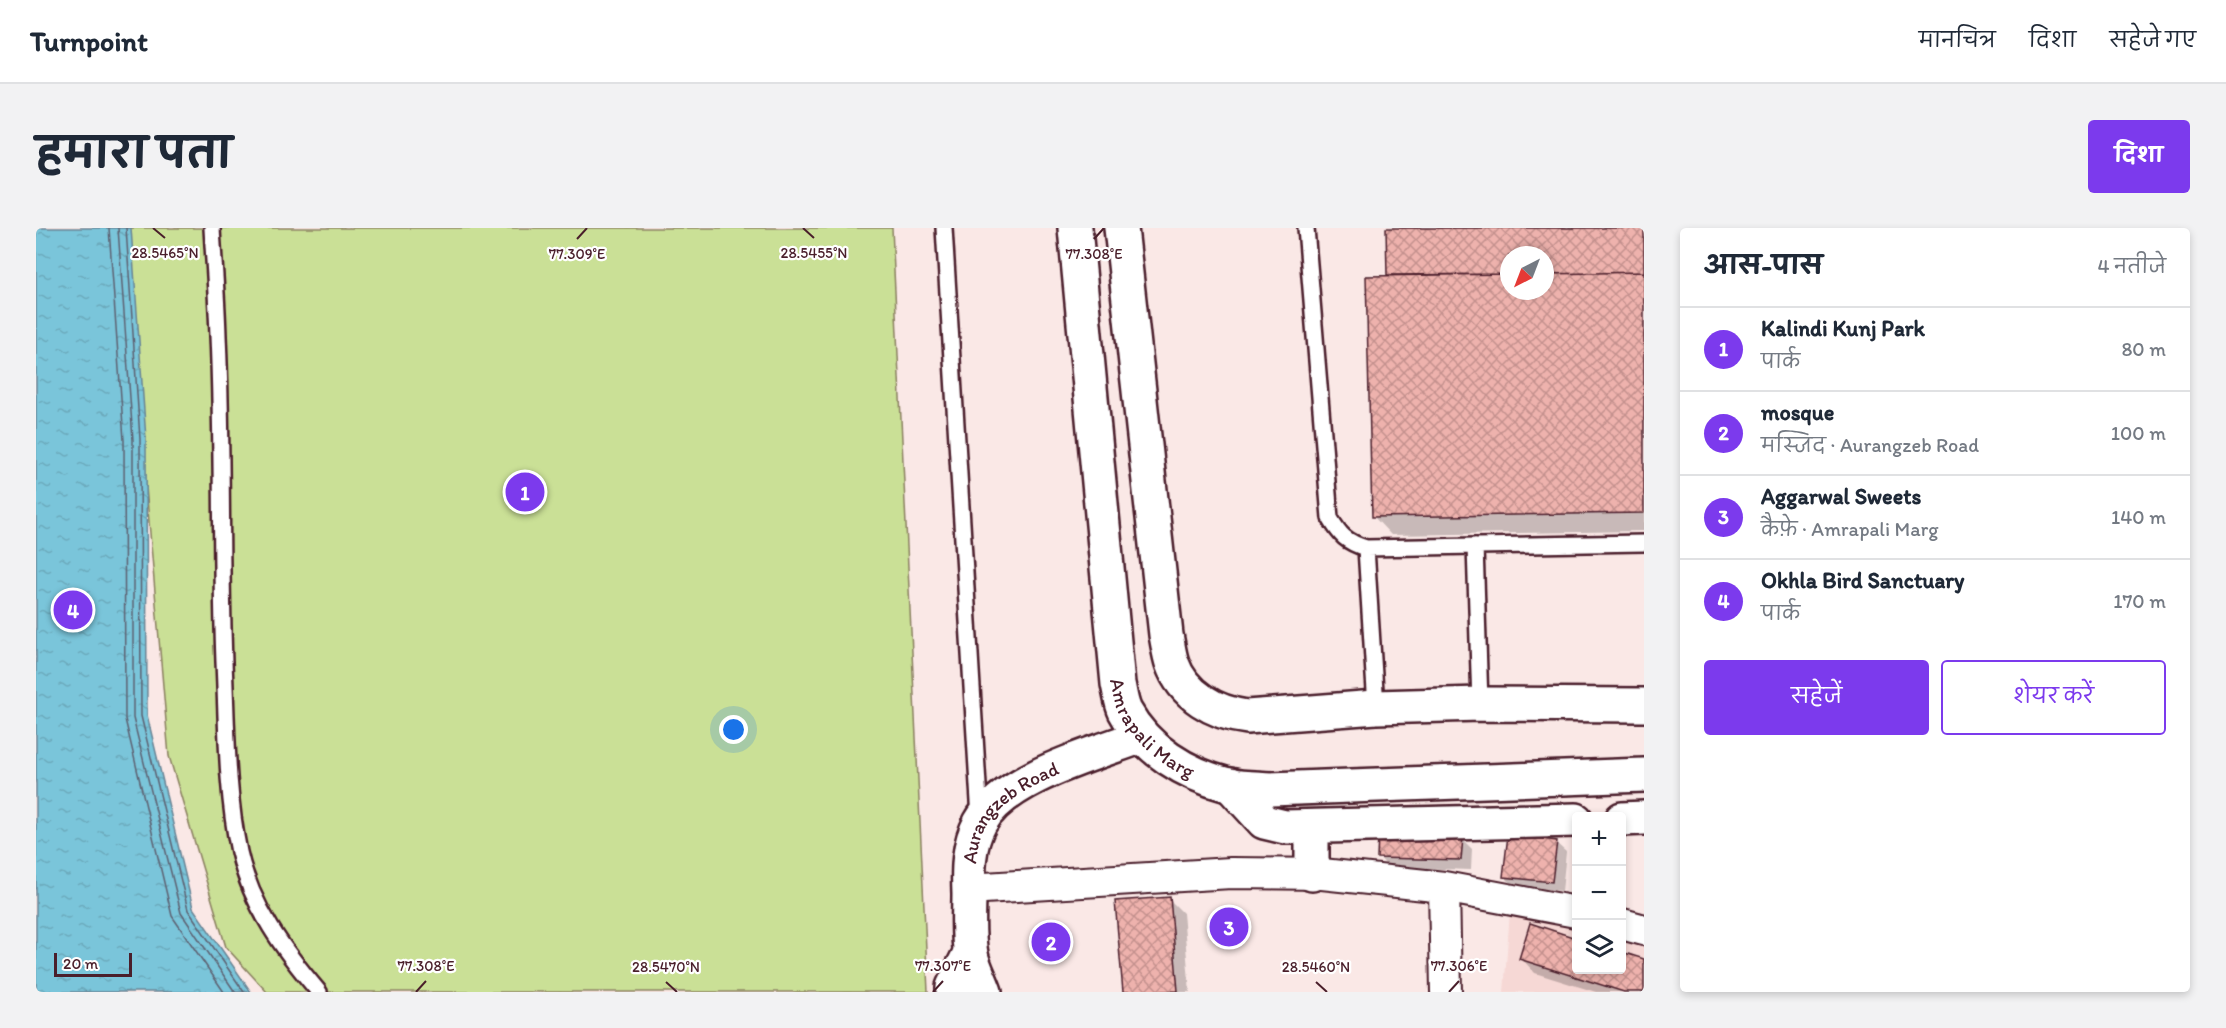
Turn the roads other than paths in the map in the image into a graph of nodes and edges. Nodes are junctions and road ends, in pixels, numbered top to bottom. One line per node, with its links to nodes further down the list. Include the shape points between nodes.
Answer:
1 (212, 228): 27 (lane, via 219,338 221,594 229,779 239,852 267,922)
2 (944, 228): 18 (lane)
3 (1076, 228): 12 (main road, Amrapali Marg, via 1118,684 1124,709)
4 (1121, 228): 11 (main road, via 1166,635 1172,663 1183,686 1211,707 1247,717)
5 (1306, 228): 8 (lane, via 1329,518 1350,543)
6 (1644, 543): 7 (lane)
7 (1474, 546): 8 (lane); 9 (lane)
8 (1366, 548): 11 (lane)
9 (1480, 704): 10 (main road); 11 (main road)
10 (1644, 705)
11 (1376, 707)
12 (1142, 736): 14 (main road, Amrapali Marg, via 1166,757 1195,774); 18 (main road, Aurangzeb Road, via 1029,778 1004,795)
13 (1644, 775): 14 (main road, Amrapali Marg, via 1270,789)
14 (1230, 785): 19 (main road, via 1264,822)
15 (1644, 818): 16 (main road)
16 (1626, 819)
17 (1572, 820): 19 (main road)
18 (980, 821): 22 (main road, Aurangzeb Road, via 972,843)
19 (1312, 827): 20 (main road)
20 (1312, 874): 21 (street); 22 (street, via 1230,873)
21 (1444, 887): 23 (street); 30 (street)
22 (968, 889): 26 (main road, Aurangzeb Road)
23 (1572, 911)
24 (1626, 925): 25 (street)
25 (1644, 930)
26 (970, 953): 28 (main road, Aurangzeb Road); 29 (main road, Aurangzeb Road)
27 (319, 992)
28 (953, 992)
29 (985, 992)
30 (1446, 992)

